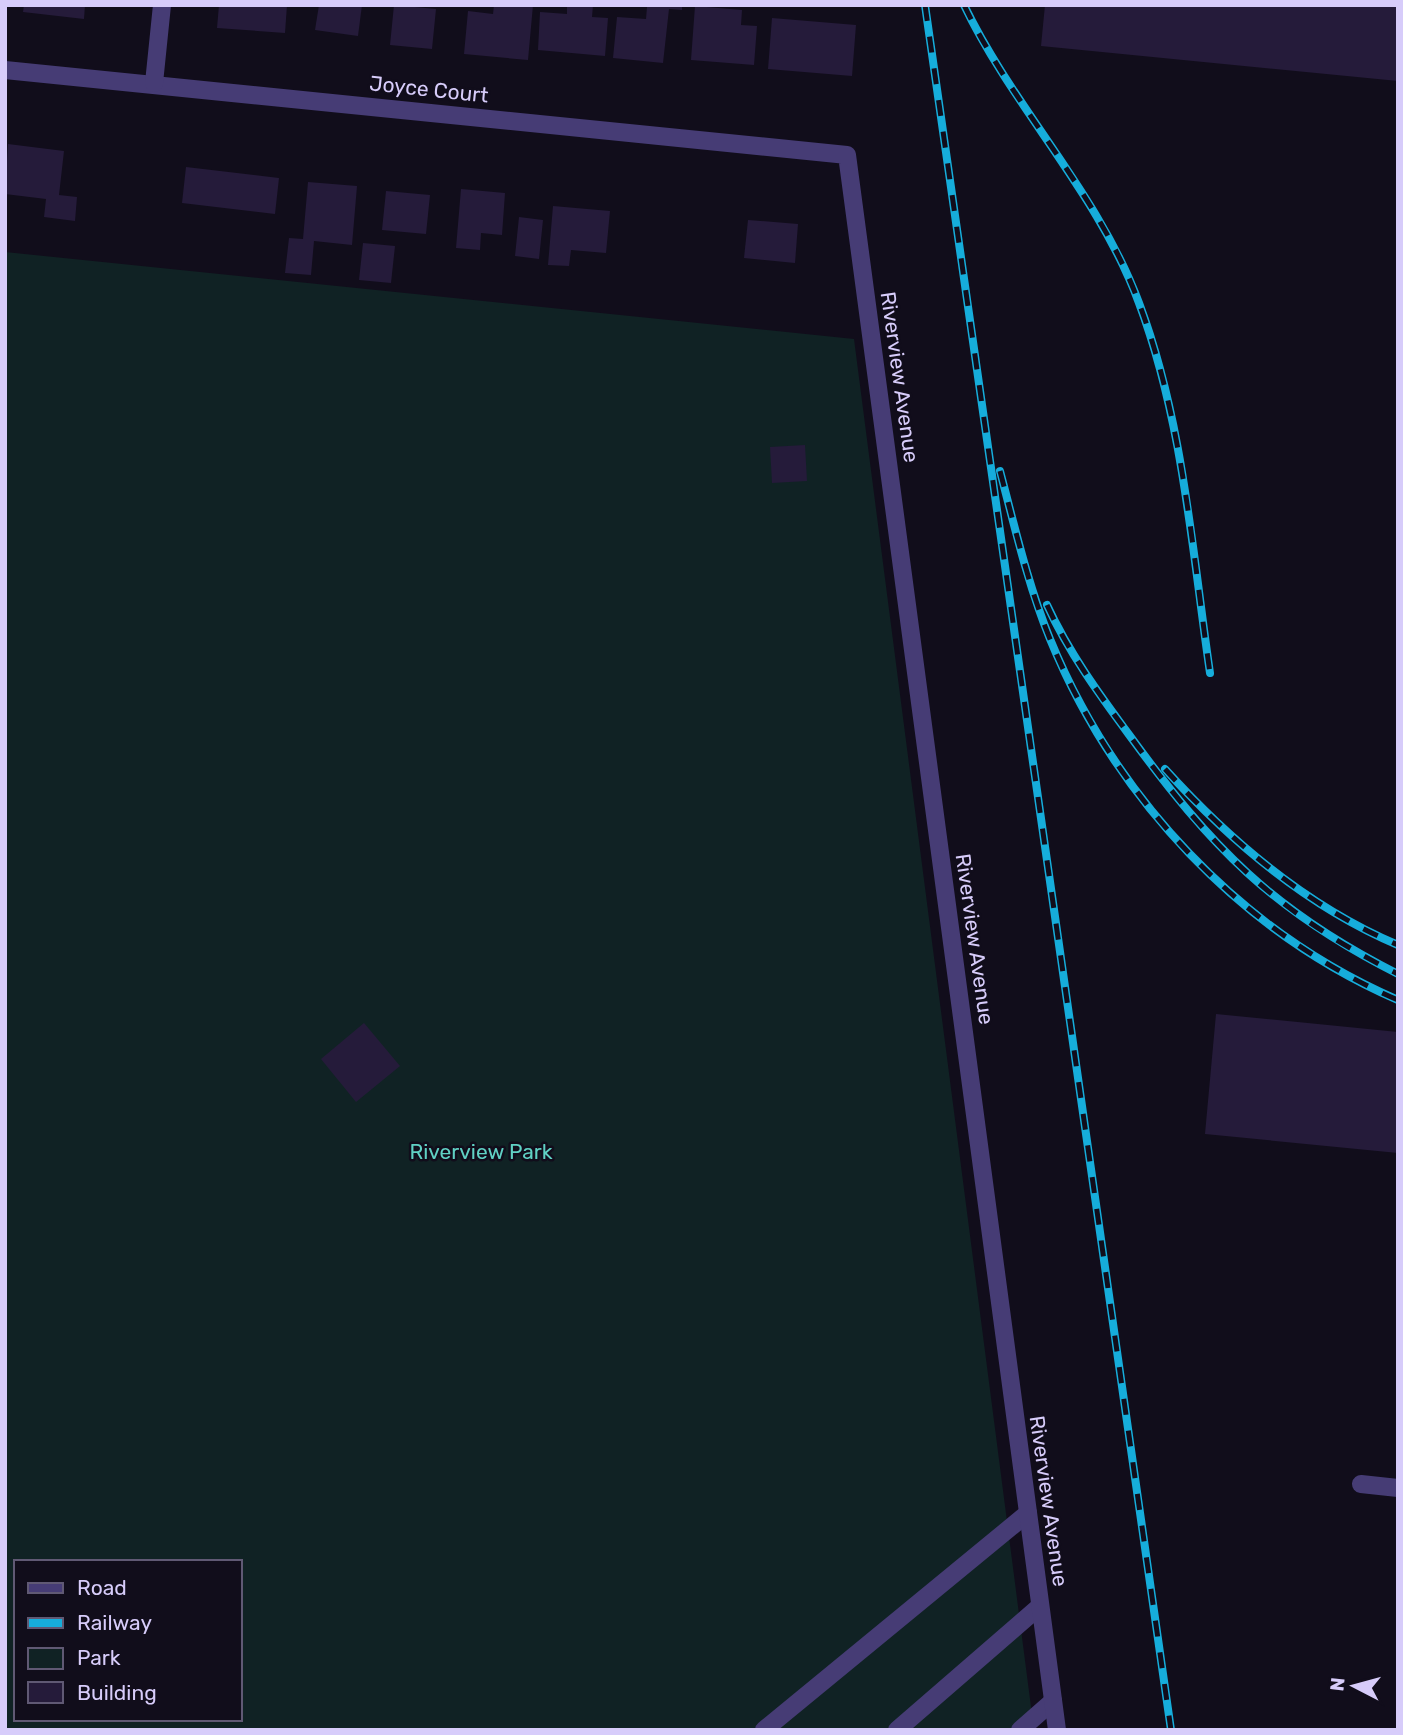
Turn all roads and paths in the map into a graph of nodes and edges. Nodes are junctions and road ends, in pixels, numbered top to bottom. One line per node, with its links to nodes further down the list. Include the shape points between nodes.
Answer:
1 (162, 5): 3 (street)
2 (5, 70): 3 (street, Joyce Court)
3 (154, 83): 4 (street, Joyce Court)
4 (847, 155): 7 (street, Riverview Avenue)
5 (1361, 1484): 6 (street)
6 (1398, 1488)
7 (1028, 1513): 8 (street, Riverview Avenue); 10 (street)
8 (1040, 1606): 9 (street, Riverview Avenue); 11 (street)
9 (1053, 1701): 12 (street); 13 (street, Riverview Avenue)
10 (764, 1730)
11 (897, 1730)
12 (1020, 1730)
13 (1056, 1730)

